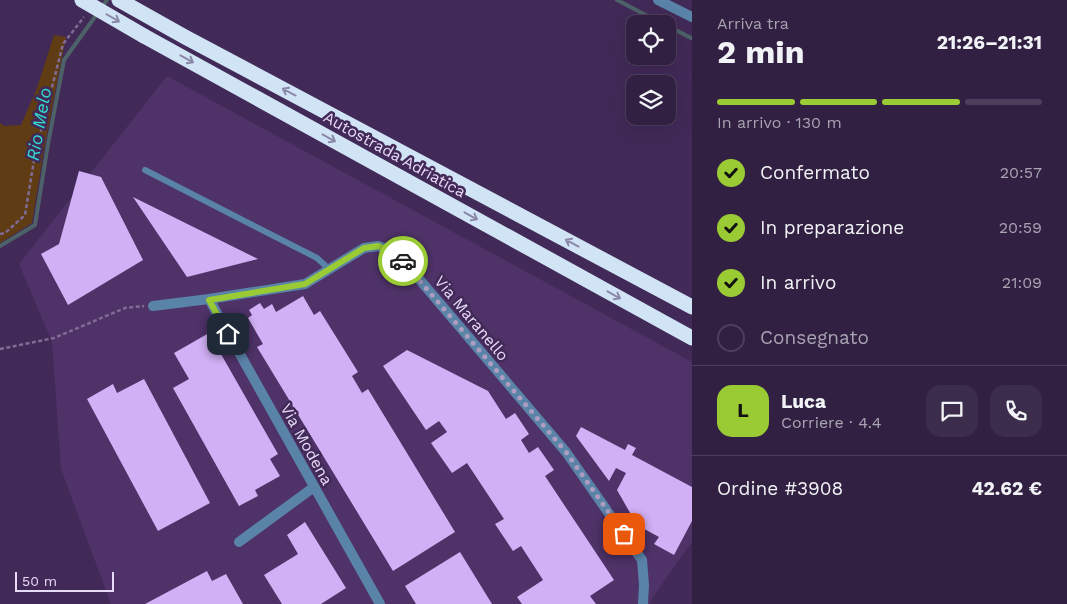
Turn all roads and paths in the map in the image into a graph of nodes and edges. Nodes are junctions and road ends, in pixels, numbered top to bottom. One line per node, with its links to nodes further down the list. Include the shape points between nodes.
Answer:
1 (119, 0): 10 (highway, Autostrada Adriatica, one-way to 1)
2 (658, 0): 4 (street)
3 (84, 7): 6 (path, via 63,44 35,154 25,214); 11 (highway, Autostrada Adriatica, one-way to 11, bridge, via 144,36)
4 (692, 18)
5 (145, 170): 7 (lane, via 317,258)
6 (0, 234)
7 (329, 269): 8 (street, Via Maranello, via 305,284); 16 (street, Via Maranello, via 364,248 378,246 396,253 566,452 624,534 642,560)
8 (209, 300): 9 (street, Via Maranello); 13 (street, Via Modena)
9 (153, 306): 12 (path, via 125,308 54,338)
10 (692, 307)
11 (692, 338)
12 (0, 349)
13 (314, 487): 14 (street); 15 (street, Via Modena)
14 (239, 542)
15 (380, 604)
16 (643, 604)

